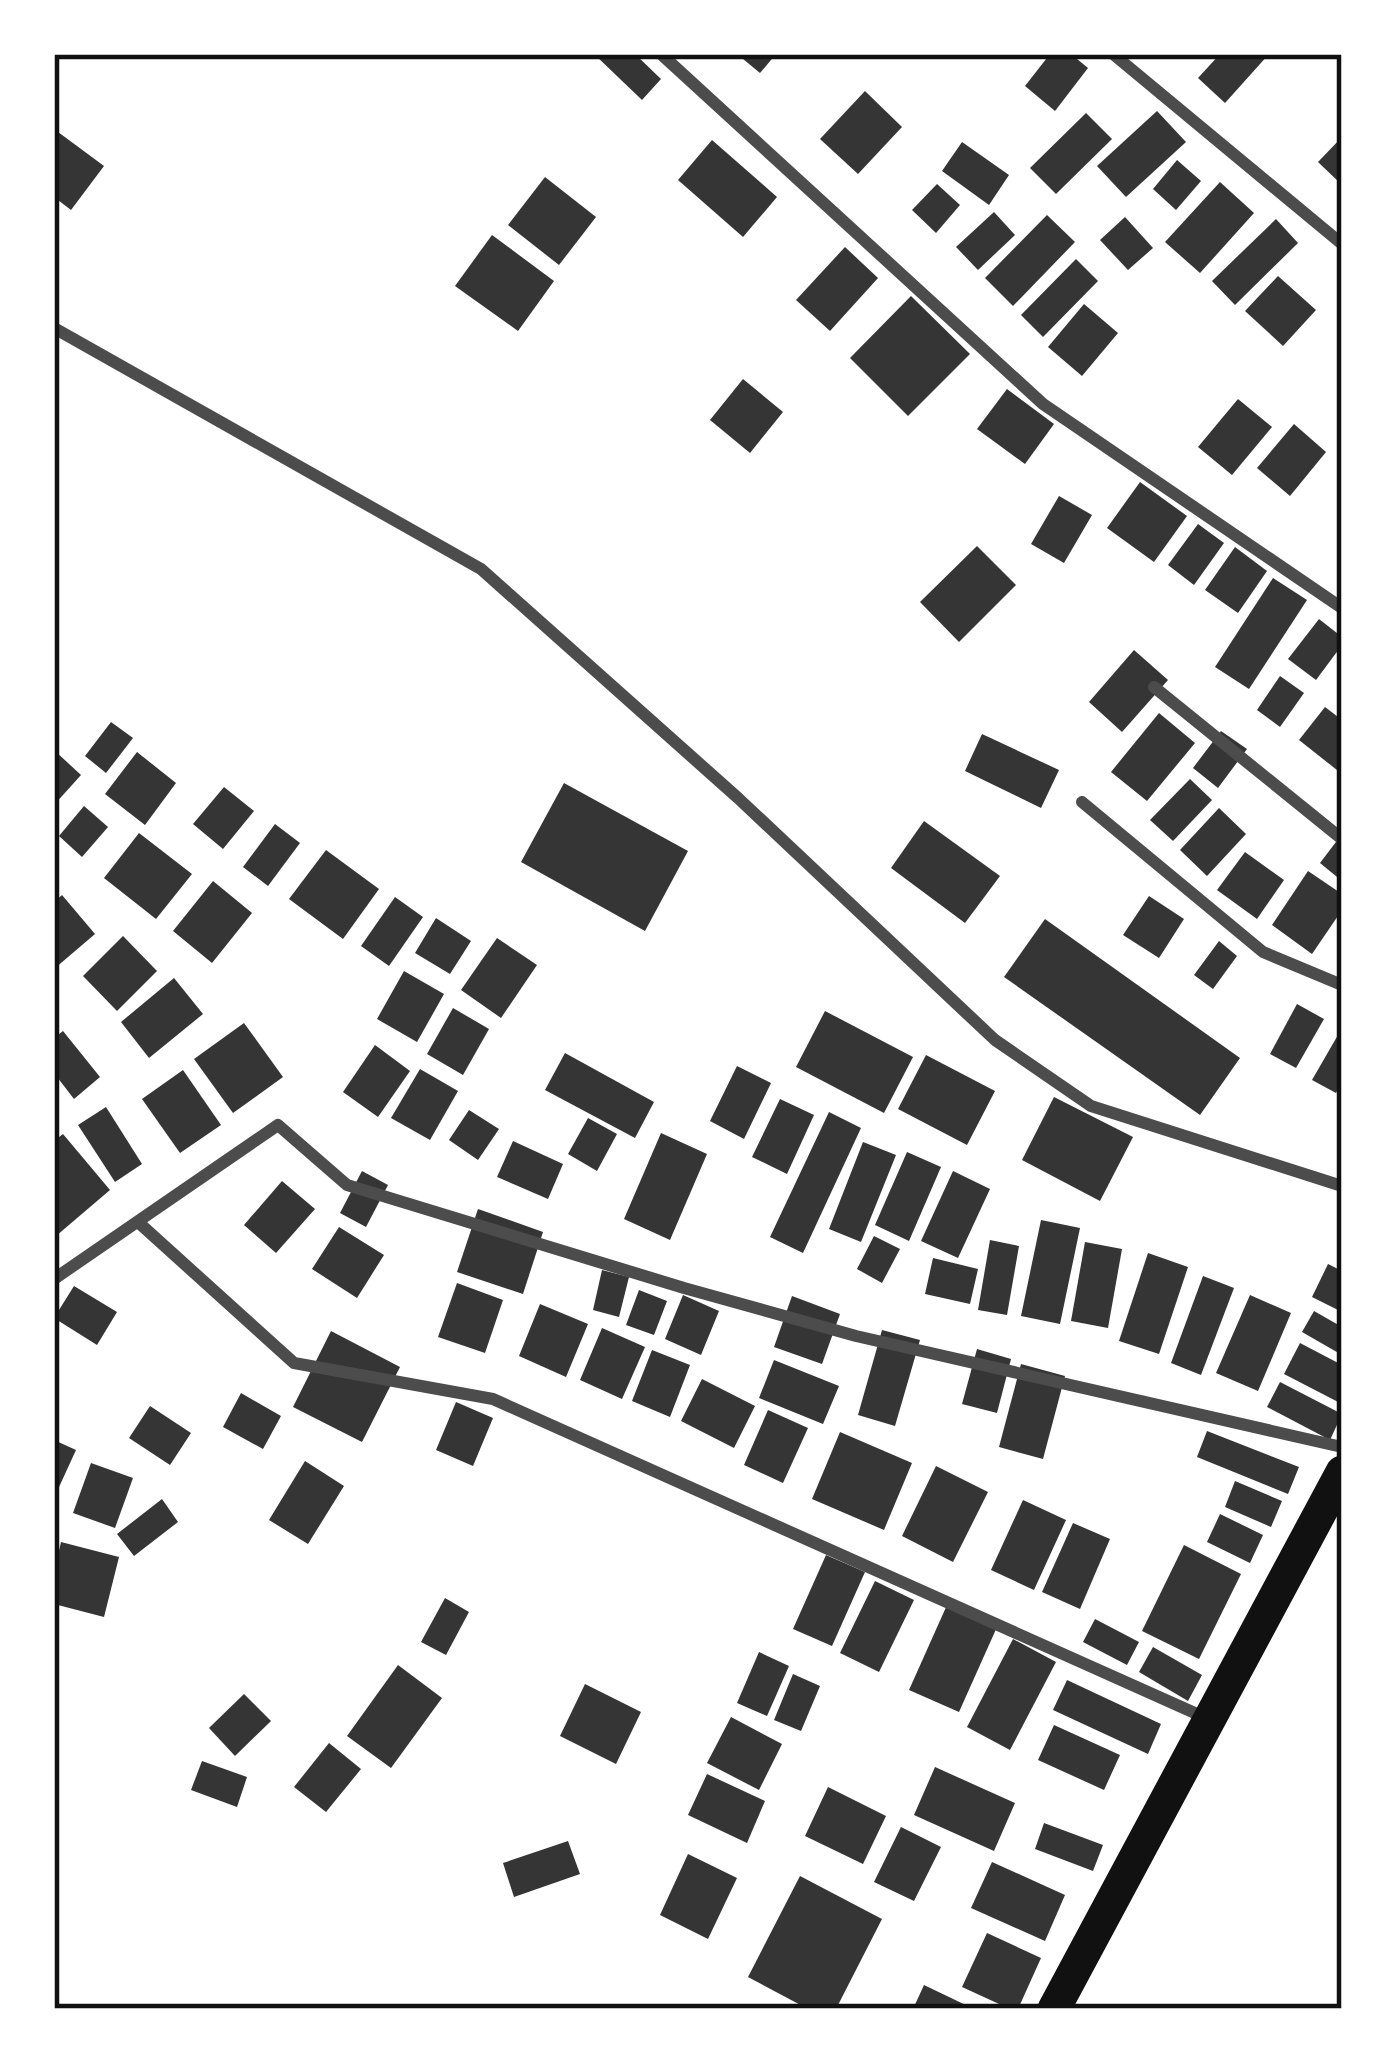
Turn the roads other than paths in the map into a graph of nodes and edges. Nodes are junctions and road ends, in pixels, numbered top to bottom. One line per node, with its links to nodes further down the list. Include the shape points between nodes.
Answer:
1 (661, 54): 5 (street, via 1042,404)
2 (1113, 54): 3 (street)
3 (1342, 244)
4 (54, 328): 10 (street, via 481,569 995,1040 1090,1106)
5 (1342, 608)
6 (1154, 687): 8 (street)
7 (1082, 802): 9 (street, via 1263,952)
8 (1342, 839)
9 (1342, 985)
10 (1342, 1186)
11 (138, 1222): 12 (street); 13 (street, via 278,1125 346,1185 856,1336); 15 (street, via 294,1363 493,1399)
12 (54, 1279)
13 (1342, 1447)
14 (1342, 1472): 15 (highway)
15 (1207, 1719): 16 (highway)
16 (1054, 2009)

